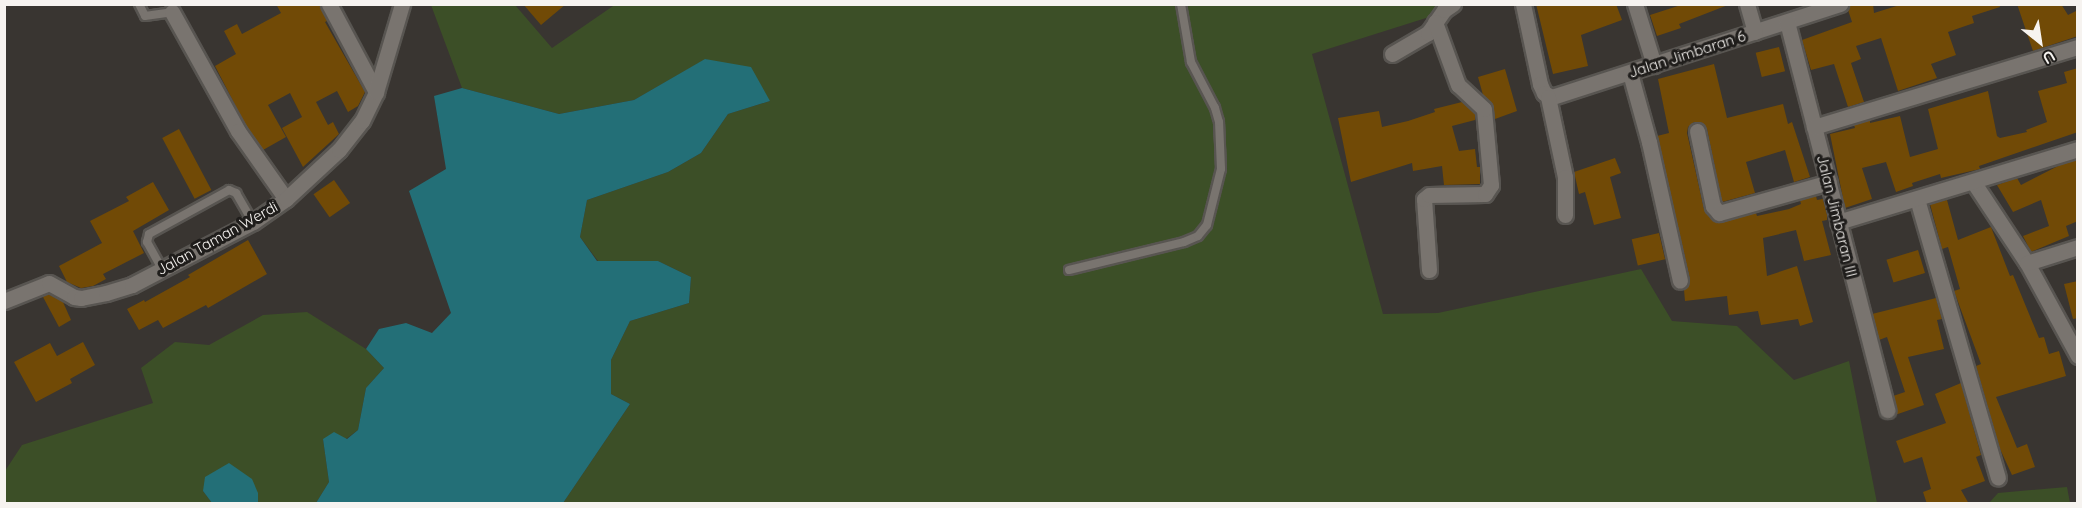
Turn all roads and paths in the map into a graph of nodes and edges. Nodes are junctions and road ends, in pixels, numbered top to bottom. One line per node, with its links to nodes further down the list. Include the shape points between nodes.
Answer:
1 (139, 4): 10 (lane, via 144,16)
2 (329, 4): 19 (street)
3 (402, 4): 19 (street, Jalan Taman Werdi)
4 (1181, 4): 33 (lane, via 1191,62 1219,122 1221,169 1207,225 1198,236 1184,242)
5 (1453, 4): 11 (street)
6 (1523, 4): 18 (street)
7 (1635, 4): 16 (street)
8 (1747, 4): 13 (street)
9 (1840, 4): 12 (street, Jalan Jimbaran 6)
10 (172, 12): 25 (street, via 238,131)
11 (1436, 22): 15 (street, via 1426,35); 34 (street, via 1458,84 1484,109 1491,185 1485,194 1429,195 1424,199)
12 (1787, 22): 13 (street, Jalan Jimbaran 6); 20 (street, Jalan Jimbaran III)
13 (1755, 32): 16 (street, Jalan Jimbaran 6)
14 (2078, 47): 20 (street)
15 (1392, 54)
16 (1654, 65): 17 (street, Jalan Jimbaran 6)
17 (1630, 73): 18 (street, Jalan Jimbaran 6, via 1569,94); 35 (street, via 1650,142)
18 (1544, 90): 27 (street, via 1565,177)
19 (376, 92): 25 (street, Jalan Taman Werdi, via 362,121 339,150)
20 (1814, 127): 23 (street, Jalan Jimbaran III)
21 (1697, 131): 23 (street, via 1713,206 1719,213)
22 (2078, 149): 24 (street)
23 (1829, 182): 29 (street, Jalan Jimbaran III)
24 (1974, 183): 26 (street); 31 (street)
25 (286, 199): 28 (street, Jalan Taman Werdi)
26 (1917, 199): 29 (street); 39 (street)
27 (1565, 215)
28 (253, 222): 32 (street, Jalan Taman Werdi); 32 (lane, via 236,193 229,190 149,234 147,242)
29 (1838, 222): 38 (street, Jalan Jimbaran III)
30 (2078, 248): 31 (street)
31 (2027, 263): 37 (street)
32 (162, 269): 36 (street, Jalan Taman Werdi, via 106,293 74,297 49,283)
33 (1069, 270)
34 (1429, 270)
35 (1680, 281)
36 (4, 301)
37 (2078, 356)
38 (1887, 410)
39 (1998, 477)

